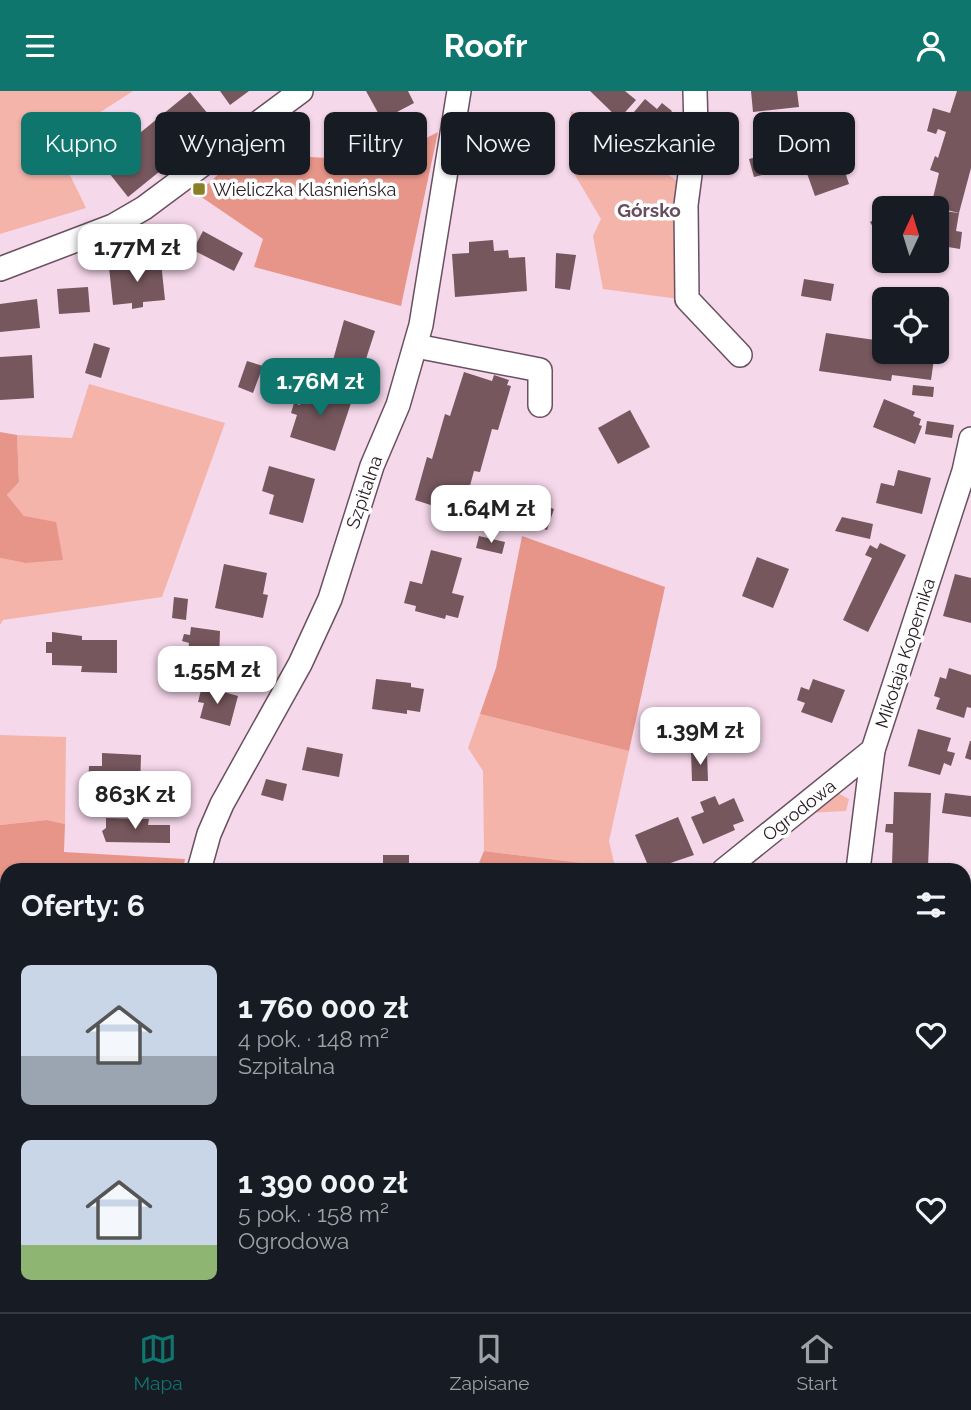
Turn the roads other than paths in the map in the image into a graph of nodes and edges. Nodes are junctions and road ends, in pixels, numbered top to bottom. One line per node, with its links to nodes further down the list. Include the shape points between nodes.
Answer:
1 (301, 91): 4 (street, via 144,208 113,226)
2 (459, 91): 5 (street, Szpitalna)
3 (695, 91): 6 (street, via 696,129 686,205 687,299)
4 (0, 269)
5 (416, 346): 7 (street, via 540,370); 10 (street, Szpitalna, via 330,599 300,664 222,804)
6 (740, 355)
7 (540, 405)
8 (971, 439): 9 (street, Mikołaja Kopernika)
9 (873, 750): 11 (street, Ogrodowa); 12 (street, Mikołaja Kopernika)
10 (201, 863)
11 (732, 863)
12 (859, 863)

